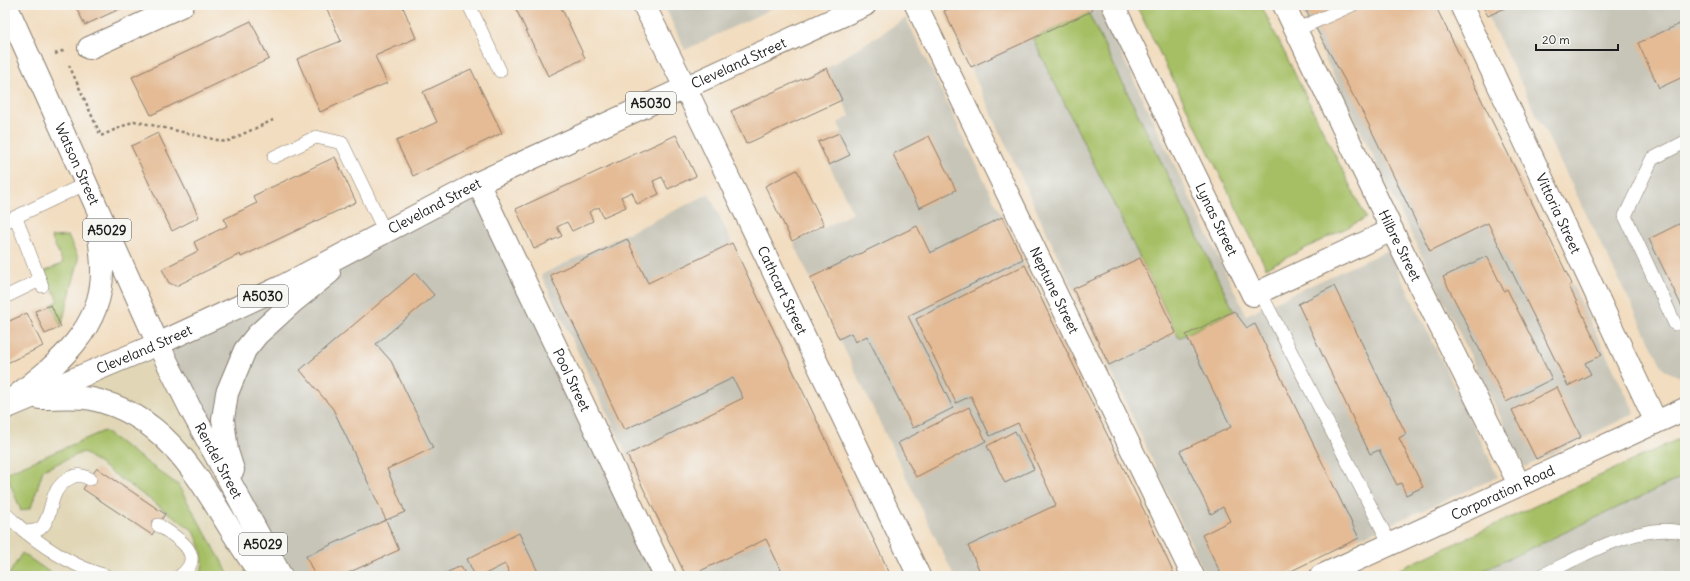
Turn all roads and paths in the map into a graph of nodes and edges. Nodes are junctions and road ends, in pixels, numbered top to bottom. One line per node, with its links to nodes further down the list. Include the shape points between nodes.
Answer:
1 (6, 5): 18 (street, Watson Street / A5029)
2 (183, 5): 12 (street)
3 (469, 5): 13 (lane)
4 (644, 5): 14 (street, Cathcart Street)
5 (865, 5): 14 (street, Cleveland Street / A5030)
6 (916, 5): 47 (street, Neptune Street)
7 (1113, 5): 25 (street, Lynas Street, via 1253,295)
8 (1284, 5): 11 (street, Hilbre Street)
9 (1352, 5): 11 (lane)
10 (1461, 5): 32 (street, Vittoria Street)
11 (1296, 30): 22 (street, Hilbre Street)
12 (89, 48): 15 (path, via 66,58 101,136 134,121 226,142)
13 (500, 71)
14 (685, 87): 19 (street, Cleveland Street / A5030); 46 (street, Cathcart Street)
15 (273, 120)
16 (1685, 142): 27 (lane, via 1652,158 1625,216)
17 (274, 157): 23 (lane, via 316,137 342,143)
18 (86, 183): 20 (street, Watson Street / A5029); 21 (lane)
19 (478, 183): 23 (street, Cleveland Street / A5030); 45 (street, Pool Street)
20 (96, 204): 28 (street, Watson Street / A5029); 30 (street, via 102,271 100,293 93,317 76,342)
21 (10, 220): 26 (lane, via 41,283)
22 (1392, 230): 25 (street); 34 (street, Hilbre Street)
23 (385, 232): 24 (street, Cleveland Street / A5030)
24 (366, 243): 28 (street, Cleveland Street / A5030, via 281,287); 35 (street, via 293,302 258,335 245,350 236,368 227,393 223,419 227,451)
25 (1260, 292): 40 (lane)
26 (5, 297)
27 (1675, 324)
28 (158, 344): 29 (street, Cleveland Street / A5030); 35 (street, Rendel Street / A5029)
29 (30, 398): 30 (street, Cleveland Street / A5030); 43 (street, via 91,399 121,409 148,423 178,451 204,486 247,557)
30 (5, 407)
31 (1685, 409): 32 (street, Corporation Road)
32 (1656, 422): 34 (street, Corporation Road)
33 (90, 479): 38 (lane, via 82,475 72,476 61,483 52,499 43,526 37,531)
34 (1519, 484): 40 (street, Corporation Road)
35 (246, 511): 44 (street, Rendel Street / A5029)
36 (5, 513): 38 (lane)
37 (158, 525): 42 (lane, via 184,543 189,550 190,560 187,569)
38 (26, 532): 41 (lane, via 57,555 90,572)
39 (1685, 533): 49 (lane, via 1643,532 1606,545)
40 (1390, 544): 48 (street, Corporation Road)
41 (107, 576)
42 (180, 576)
43 (262, 576)
44 (281, 576)
45 (665, 576)
46 (919, 576)
47 (1192, 576)
48 (1321, 576)
49 (1541, 576)

